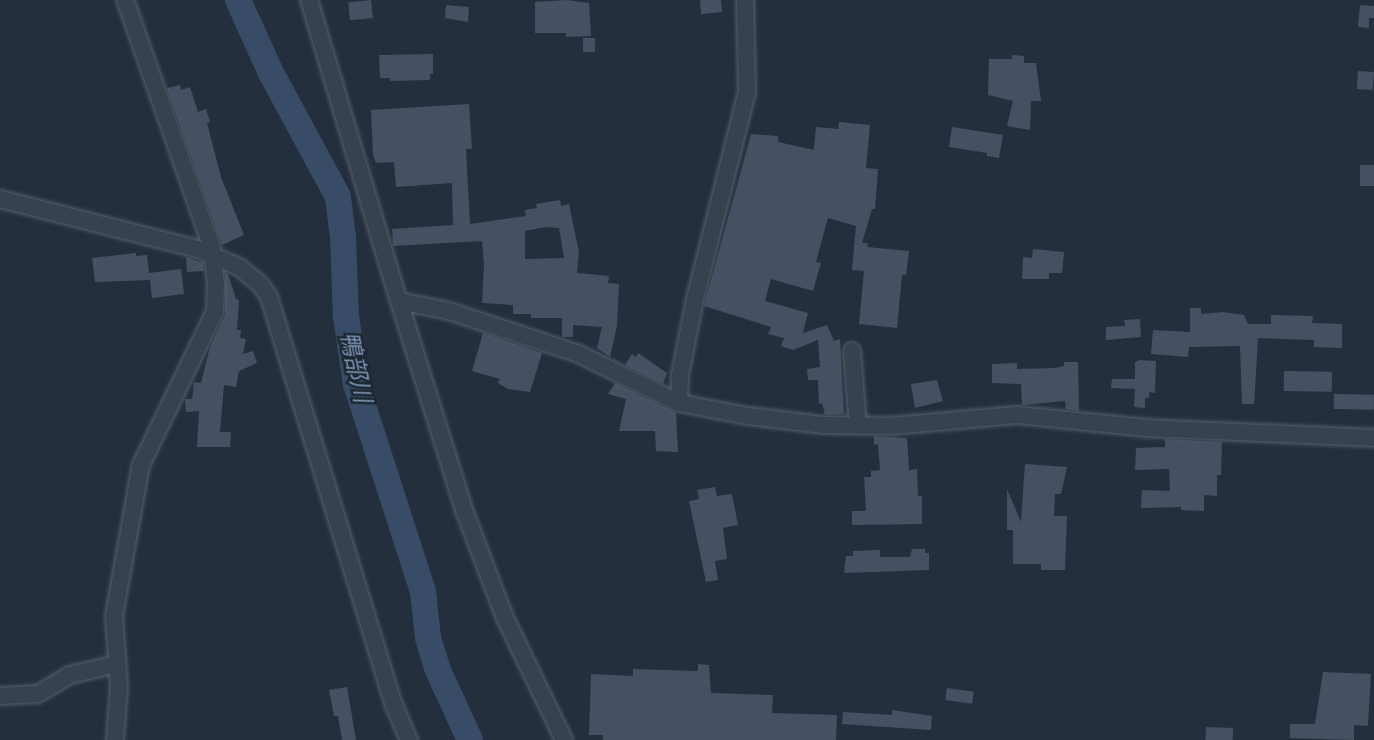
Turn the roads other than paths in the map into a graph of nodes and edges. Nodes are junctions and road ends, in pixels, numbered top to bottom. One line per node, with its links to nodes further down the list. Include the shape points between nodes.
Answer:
1 (125, 0): 5 (street)
2 (309, 0): 6 (street)
3 (745, 0): 8 (street, via 747,92 695,299)
4 (0, 200): 5 (street, via 156,236)
5 (215, 256): 11 (street, via 215,312 141,465 114,616); 14 (street, via 254,276 269,297 390,692)
6 (399, 301): 8 (street, via 449,310 579,354); 15 (street, via 464,510 505,618)
7 (852, 351): 9 (street)
8 (679, 403): 9 (street, via 761,418)
9 (858, 425): 10 (street, via 1017,415 1147,428)
10 (1374, 438)
11 (117, 664): 12 (street, via 70,675 38,694); 13 (street)
12 (0, 696)
13 (115, 740)
14 (409, 740)
15 (564, 740)

